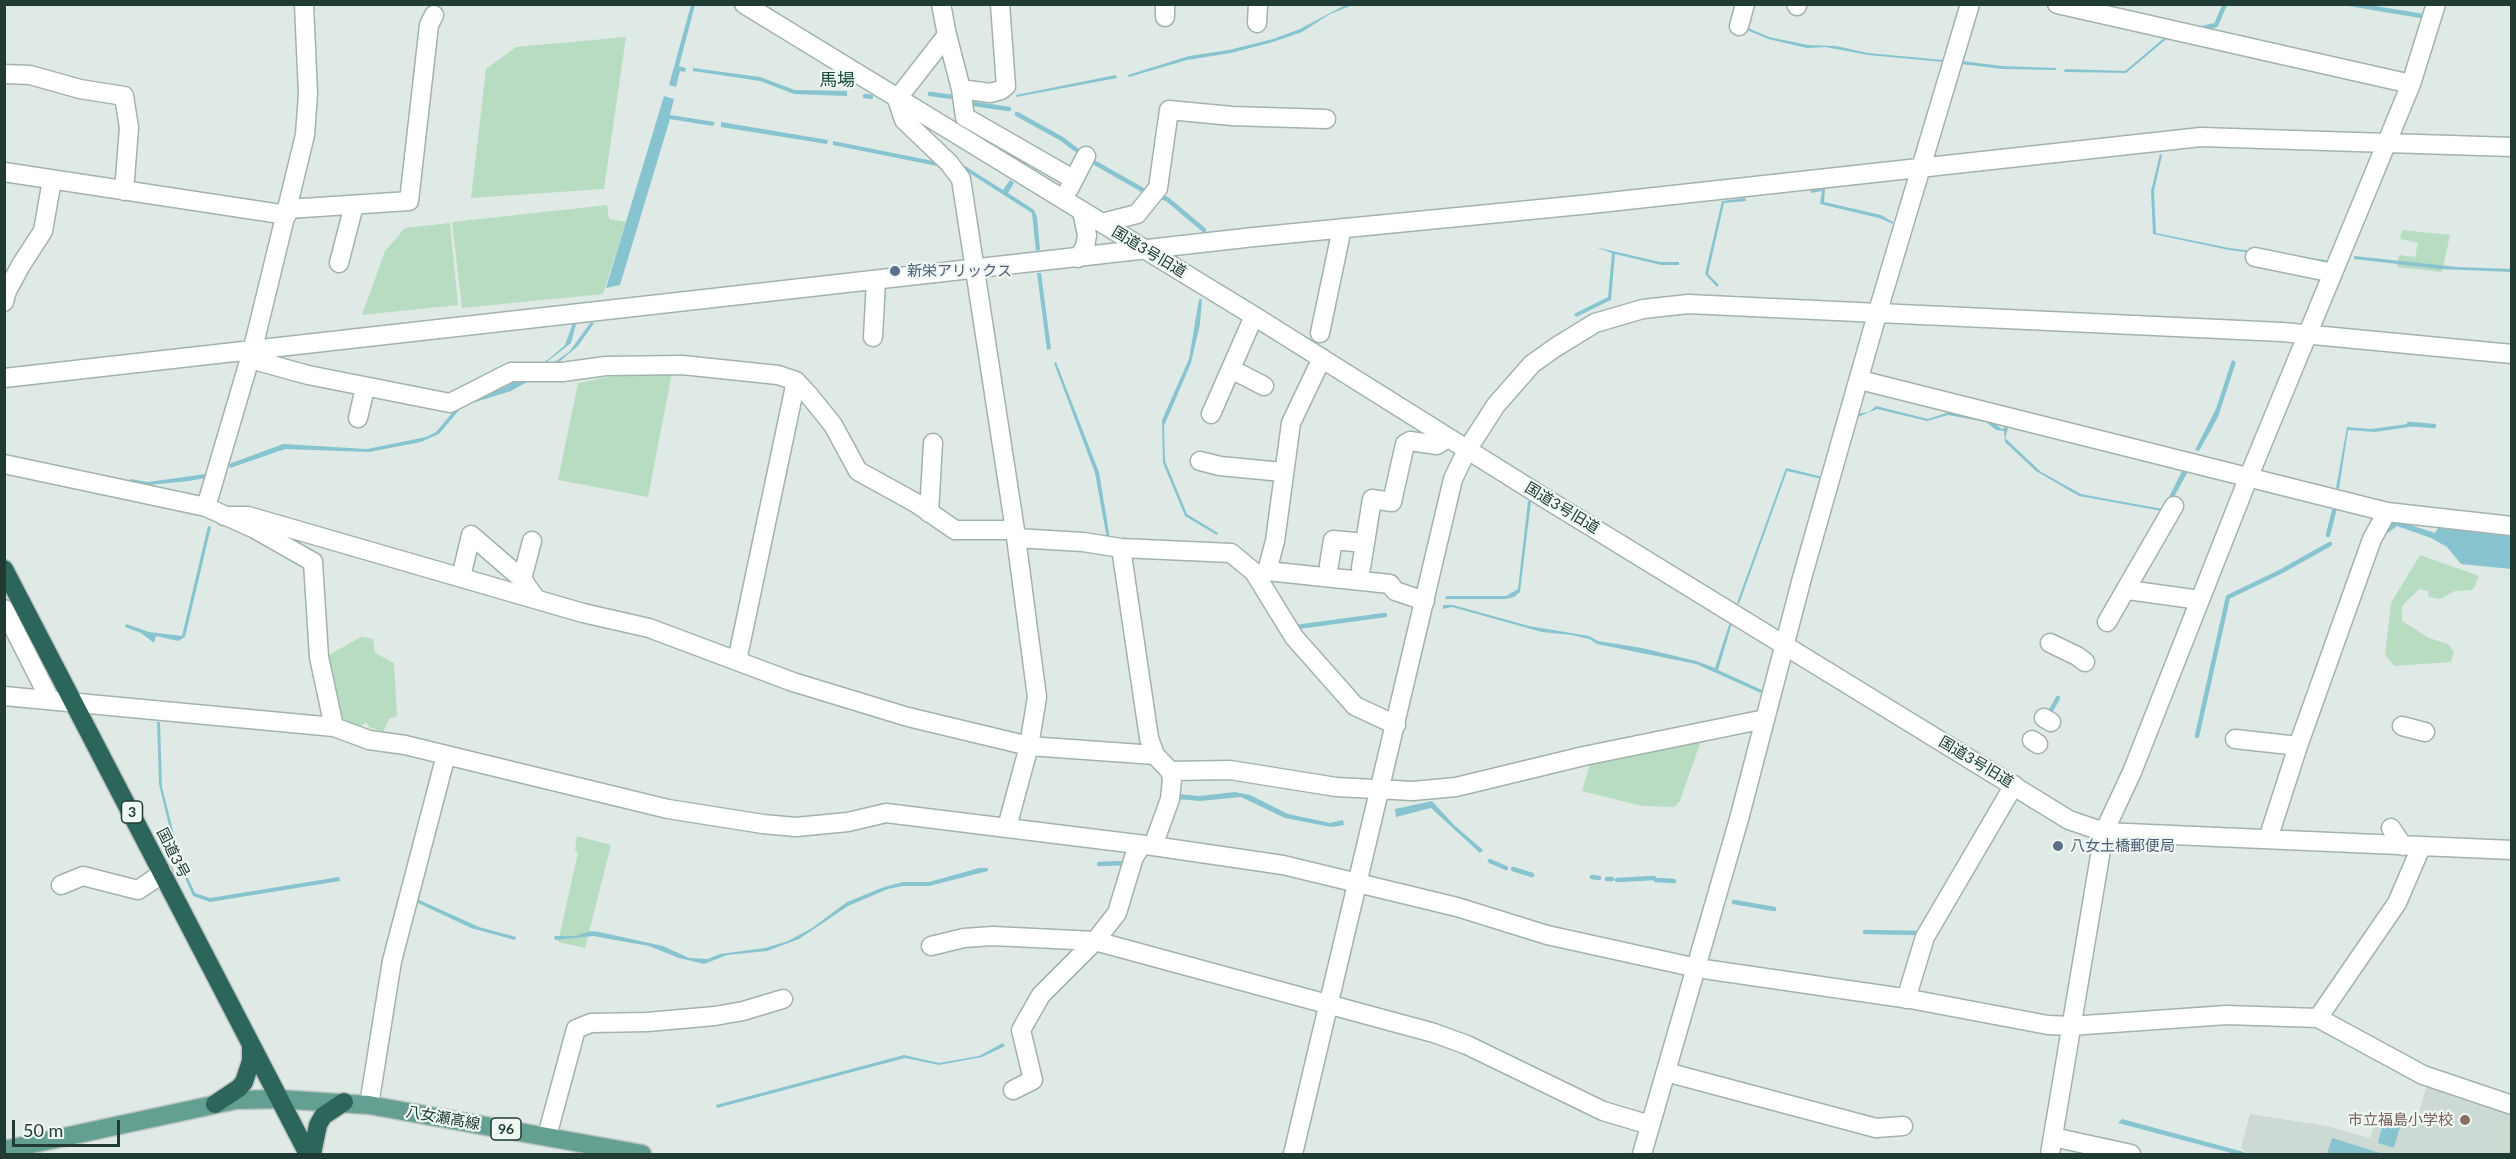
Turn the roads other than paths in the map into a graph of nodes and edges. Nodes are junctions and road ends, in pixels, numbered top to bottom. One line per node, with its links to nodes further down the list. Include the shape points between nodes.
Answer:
1 (304, 4): 30 (street, via 308,94 305,135)
2 (744, 4): 18 (street, 国道3号旧道)
3 (941, 4): 14 (street)
4 (1000, 4): 17 (street, via 1006,86 990,93)
5 (1258, 4): 12 (street)
6 (1745, 4): 13 (street)
7 (1971, 4): 23 (street)
8 (2057, 4): 10 (street)
9 (2436, 4): 16 (street)
10 (2137, 13): 16 (street)
11 (434, 15): 29 (street, via 429,25 409,201)
12 (1257, 23)
13 (1739, 26)
14 (947, 35): 17 (street); 18 (street)
15 (4, 74): 27 (street, via 30,75 124,96 129,128)
16 (2410, 84): 20 (street)
17 (961, 89): 25 (street, via 965,117)
18 (897, 99): 28 (street, 国道3号旧道); 38 (street, via 904,120 961,179)
19 (1326, 119): 32 (street, via 1169,110 1158,188 1137,214)
20 (2387, 142): 21 (street); 23 (street, via 2201,137); 39 (street)
21 (2511, 147)
22 (1086, 156): 25 (street)
23 (1919, 169): 33 (street); 42 (street)
24 (4, 172): 26 (street)
25 (1073, 179): 28 (street)
26 (52, 180): 27 (street); 41 (street, via 43,231)
27 (124, 191): 30 (street)
28 (1063, 200): 31 (street, 国道3号旧道)
29 (354, 204): 30 (street); 37 (street)
30 (287, 212): 47 (street)
31 (1082, 212): 32 (street, 国道3号旧道); 36 (street, via 1087,235)
32 (1101, 224): 34 (street, 国道3号旧道)
33 (1342, 228): 34 (street); 44 (street)
34 (1145, 250): 36 (street); 43 (street, 国道3号旧道)
35 (2255, 257): 39 (street)
36 (1078, 258): 38 (street)
37 (339, 263)
38 (974, 269): 40 (street); 71 (street)
39 (2333, 273): 45 (street)
40 (876, 281): 46 (street); 47 (street)
41 (4, 302)
42 (1878, 311): 45 (street); 52 (street); 60 (street, via 1688,304 1643,309 1595,323 1532,364 1496,405)
43 (1254, 316): 49 (street, 国道3号旧道); 50 (street)
44 (1320, 333)
45 (2308, 335): 48 (street); 64 (street)
46 (873, 337)
47 (251, 354): 51 (street); 55 (street, via 273,368); 66 (street)
48 (2511, 354)
49 (1322, 358): 58 (street, 国道3号旧道); 63 (street, via 1291,423)
50 (1231, 369): 54 (street); 56 (street)
51 (4, 378)
52 (1860, 380): 64 (street); 88 (street)
53 (796, 381): 55 (street, via 778,375 714,368 636,364 562,372 511,372 450,404); 68 (street, via 833,425 858,471); 89 (street)
54 (1264, 386)
55 (365, 388): 57 (street)
56 (1211, 414)
57 (358, 418)
58 (1448, 438): 60 (street, 国道3号旧道); 73 (street, via 1437,446 1410,441 1405,444 1392,501 1372,499)
59 (933, 443): 68 (street)
60 (1467, 450): 83 (street, via 1453,479); 88 (street, 国道3号旧道)
61 (1200, 461): 63 (street)
62 (4, 464): 66 (street)
63 (1282, 472): 78 (street, via 1275,541)
64 (2249, 476): 67 (street); 84 (street)
65 (2174, 506): 81 (street)
66 (206, 507): 69 (street)
67 (2387, 512): 70 (street); 101 (street, via 2372,539)
68 (929, 513): 71 (street, via 960,532)
69 (224, 516): 79 (street, via 248,516); 97 (street, via 313,562 319,657)
70 (2511, 526)
71 (1015, 534): 74 (street); 100 (street, via 1037,697)
72 (532, 542): 80 (street)
73 (1365, 543): 75 (street, via 1333,540); 76 (street)
74 (1121, 548): 78 (street, via 1232,553); 103 (street, via 1149,738)
75 (1329, 565)
76 (1361, 568)
77 (7, 574): 93 (highway, 国道3号 / 3)
78 (1261, 574): 83 (street, via 1390,584 1395,591); 95 (street, via 1294,637 1356,706)
79 (460, 577): 80 (street, via 471,535); 82 (street)
80 (522, 579): 82 (street)
81 (2128, 590): 84 (street); 86 (street)
82 (536, 598): 89 (street, via 649,628)
83 (1425, 600): 95 (street)
84 (2200, 600): 109 (street)
85 (4, 609): 92 (street)
86 (2107, 622)
87 (2050, 644): 90 (street)
88 (1785, 646): 94 (street); 105 (street, 国道3号旧道)
89 (737, 661): 100 (street, via 908,717)
90 (2085, 662)
91 (4, 696): 92 (street)
92 (50, 700): 93 (street)
93 (74, 702): 97 (street); 114 (highway, 国道3号 / 3)
94 (1765, 719): 106 (street, via 1584,756 1456,788); 119 (street)
95 (1396, 725): 106 (street)
96 (2402, 726): 98 (street)
97 (334, 727): 102 (street, via 369,740)
98 (2425, 732)
99 (2235, 740): 101 (street)
100 (1029, 746): 103 (street); 107 (street)
101 (2298, 746): 110 (street)
102 (446, 755): 107 (street, via 668,809 763,824 796,827 848,822 886,813); 131 (street, via 392,961)
103 (1155, 755): 104 (street)
104 (1170, 771): 106 (street, via 1230,770); 111 (street, via 1170,799)
105 (2014, 785): 109 (street, 国道3号旧道, via 2069,820); 121 (street, via 1925,937)
106 (1379, 790): 115 (street)
107 (1008, 827): 111 (street)
108 (2391, 828): 112 (street)
109 (2104, 832): 110 (street, 国道3号旧道); 124 (street)
110 (2268, 839): 112 (street, 国道3号旧道)
111 (1147, 845): 115 (street); 117 (street, via 1134,857 1117,913)
112 (2412, 846): 113 (street, 国道3号旧道); 123 (street, via 2397,903)
113 (2511, 850)
114 (163, 873): 116 (street, via 138,890 83,876); 125 (highway, 国道3号 / 3)
115 (1357, 882): 119 (street, via 1547,934); 122 (street)
116 (61, 885)
117 (1095, 941): 118 (street, via 993,936); 122 (street); 127 (street, via 1041,995 1021,1030 1033,1080)
118 (931, 946)
119 (1697, 968): 121 (street); 126 (street)
120 (783, 999): 135 (street, via 716,1016 591,1023 576,1029)
121 (1906, 999): 124 (street)
122 (1328, 1006): 133 (street, via 1445,1037 1603,1111); 141 (street)
123 (2318, 1018): 124 (street, via 2227,1015); 132 (street, via 2422,1075)
124 (2070, 1026): 136 (street)
125 (251, 1047): 128 (highway, 国道3号 / 3); 130 (highway, via 244,1082)
126 (1666, 1072): 133 (street); 134 (street, via 1865,1126)
127 (1013, 1090)
128 (278, 1100): 129 (main road, 八女瀬高線 / 96); 130 (main road, 八女瀬高線); 139 (highway, 国道3号 / 3)
129 (344, 1102): 131 (main road, 八女瀬高線 / 96); 139 (highway, via 323,1116)
130 (215, 1104): 137 (main road, 八女瀬高線)
131 (369, 1105): 135 (main road, 八女瀬高線 / 96)
132 (2511, 1105)
133 (1650, 1125): 142 (street)
134 (1903, 1126)
135 (547, 1136): 138 (main road, 八女瀬高線 / 96)
136 (2051, 1146): 143 (street)
137 (4, 1150)
138 (611, 1152): 140 (main road, 八女瀬高線 / 96)
139 (310, 1155)
140 (642, 1155)
141 (1293, 1155)
142 (1642, 1155)
143 (2131, 1155)

